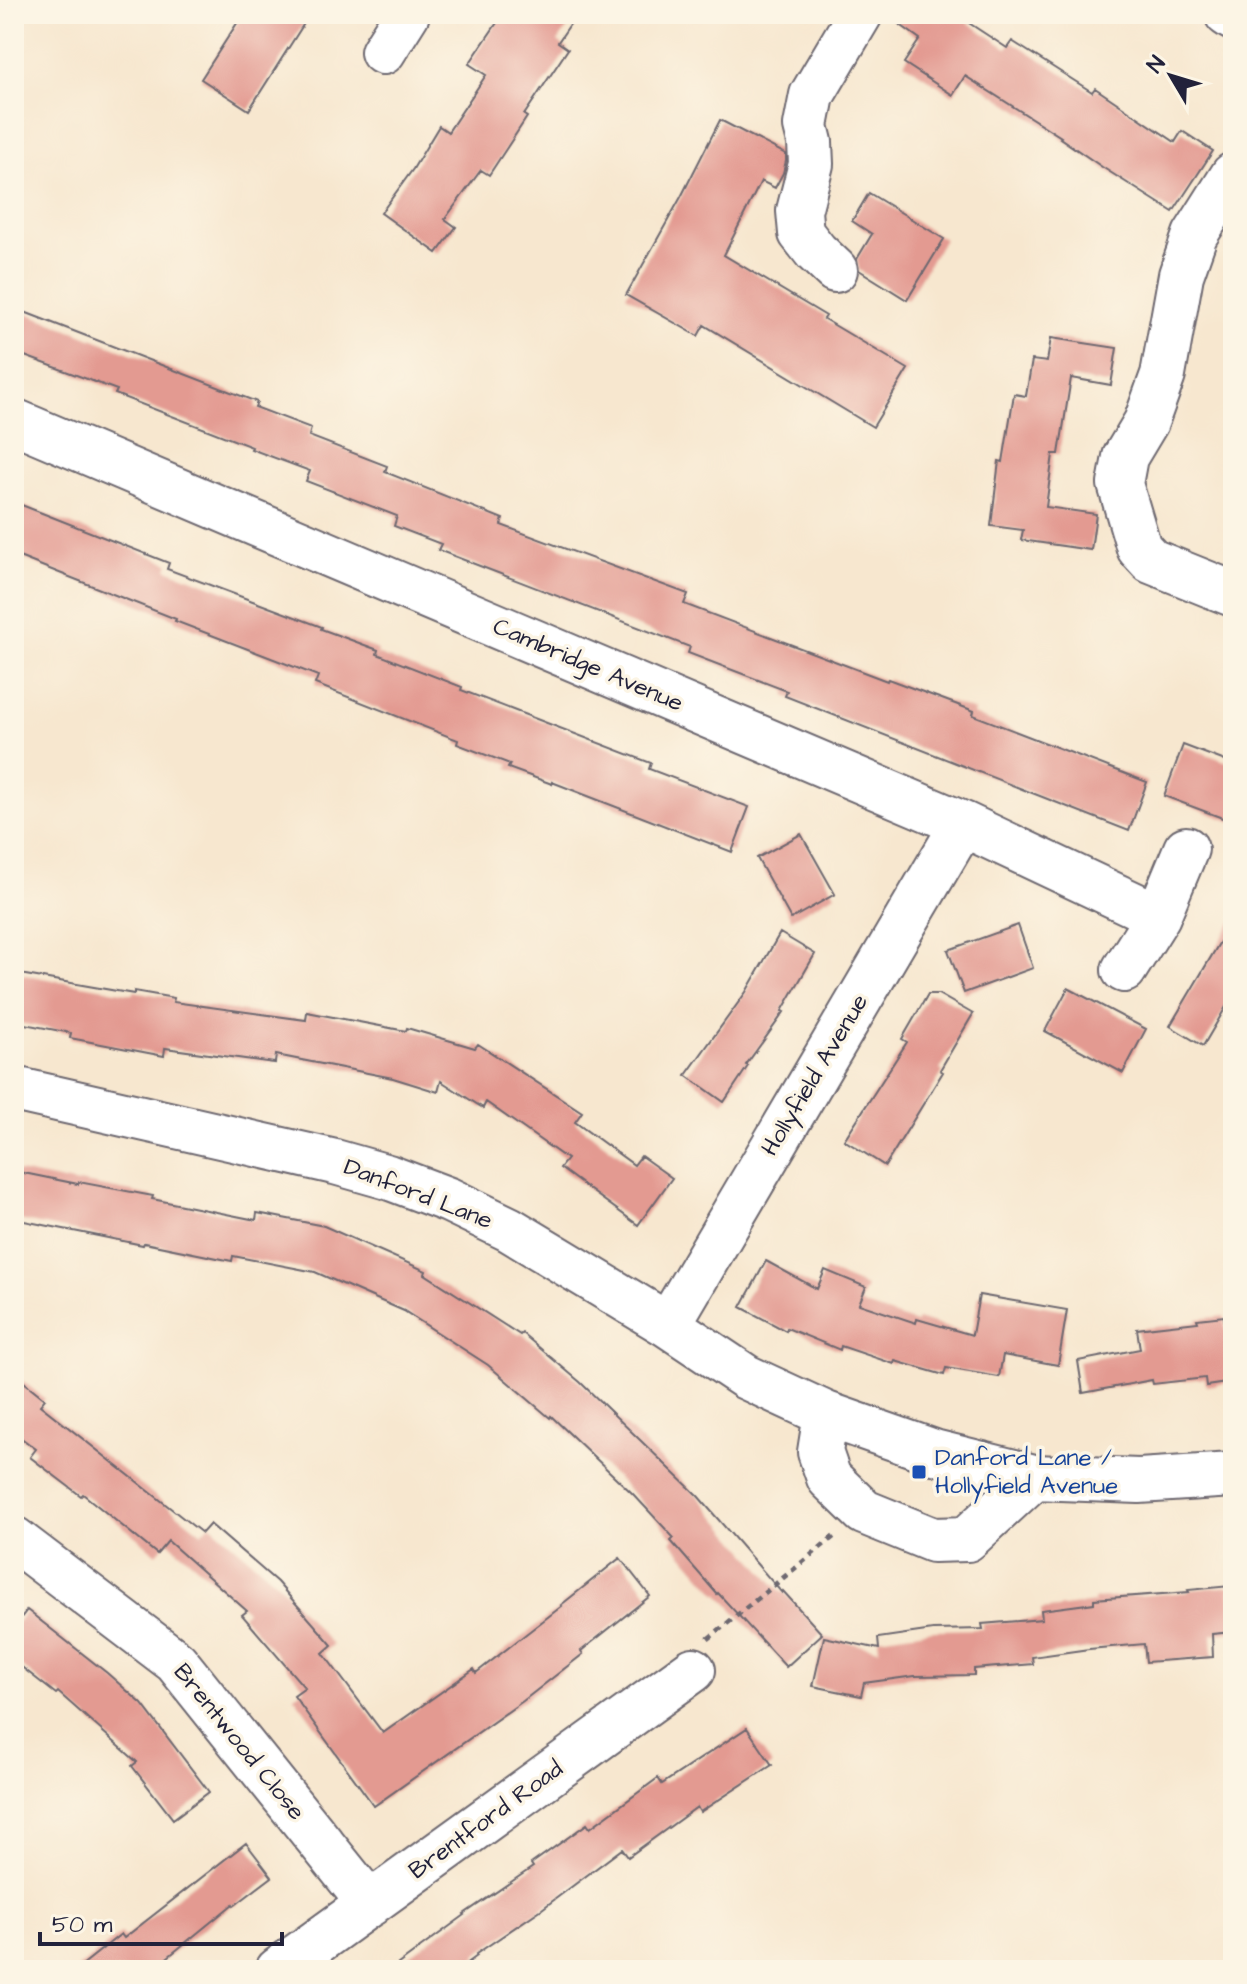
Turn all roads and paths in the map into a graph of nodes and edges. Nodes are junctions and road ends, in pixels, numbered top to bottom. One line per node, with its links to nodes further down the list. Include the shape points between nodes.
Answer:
1 (407, 14): 5 (street)
2 (860, 14): 7 (street, via 812,95 806,126 811,164 799,211 801,233)
3 (1227, 14): 4 (street)
4 (1233, 18)
5 (383, 52)
6 (1233, 175): 9 (street, via 1195,235 1181,275 1163,375 1146,422 1125,457 1120,484 1139,548 1151,561)
7 (835, 270)
8 (14, 421): 10 (street, Cambridge Avenue)
9 (1233, 594)
10 (963, 824): 12 (street, Cambridge Avenue); 15 (street, Hollyfield Avenue)
11 (1186, 849): 12 (street)
12 (1158, 916): 13 (street)
13 (1124, 970)
14 (14, 1089): 15 (street, Danford Lane, via 388,1177 509,1229)
15 (668, 1325): 16 (street, Danford Lane, via 746,1377)
16 (826, 1414): 18 (street, Danford Lane, via 934,1452); 19 (street, via 820,1452 829,1478)
17 (1233, 1475): 18 (street, Danford Lane, via 1139,1481)
18 (1034, 1477): 19 (street, via 967,1539 933,1540)
19 (864, 1512): 21 (path, via 689,1654)
20 (14, 1539): 22 (street, Brentwood Close, via 176,1662)
21 (693, 1670): 22 (street, Brentford Road)
22 (370, 1904): 23 (street, Brentford Road)
23 (278, 1970)

